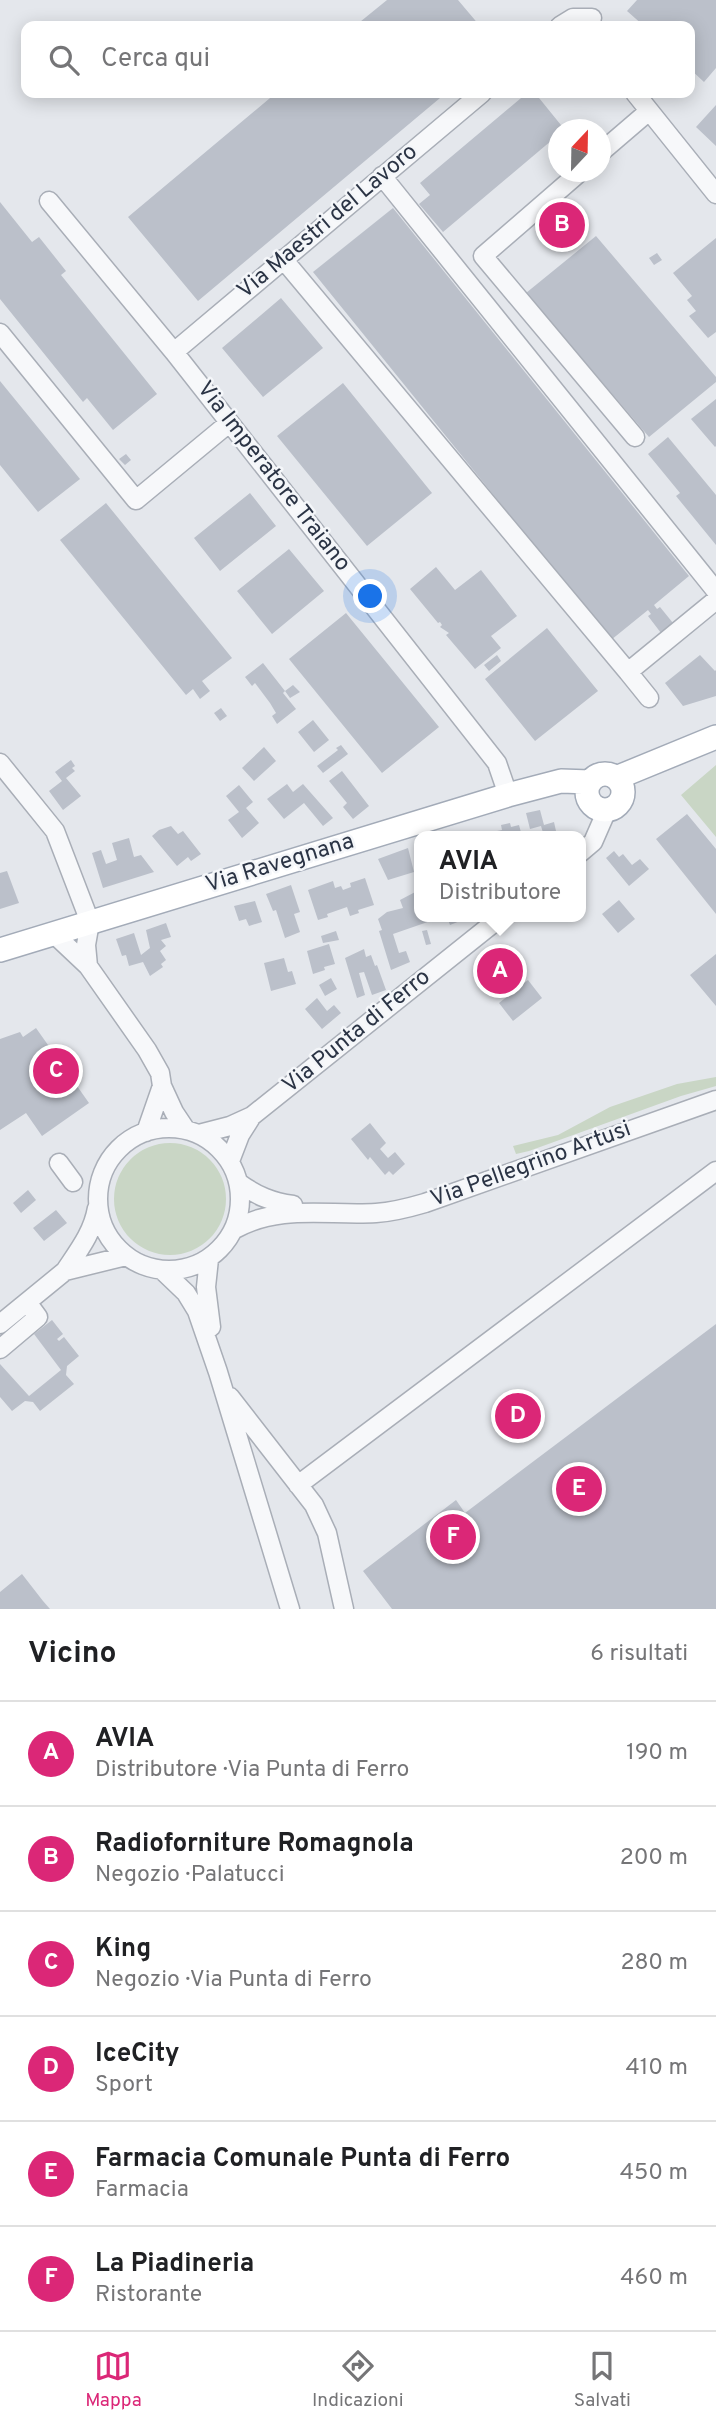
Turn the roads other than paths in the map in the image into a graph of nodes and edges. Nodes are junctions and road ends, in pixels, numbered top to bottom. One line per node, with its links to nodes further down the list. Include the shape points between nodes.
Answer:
1 (593, 15): 2 (street)
2 (568, 21)
3 (476, 98): 7 (street, Via Maestri del Lavoro)
4 (639, 98): 5 (street)
5 (649, 111): 6 (street); 9 (street)
6 (611, 144)
7 (382, 176): 11 (street, Via Maestri del Lavoro); 16 (street)
8 (568, 182): 15 (street, via 483,256)
9 (716, 194)
10 (49, 201): 13 (street, Via Imperatore Traiano)
11 (283, 260): 13 (street, Via Maestri del Lavoro); 18 (street)
12 (0, 333): 14 (street, via 136,500)
13 (174, 352): 14 (street, Via Imperatore Traiano)
14 (229, 423): 23 (street, Via Imperatore Traiano, via 497,763)
15 (635, 436)
16 (716, 591)
17 (713, 609): 18 (street)
18 (628, 672): 19 (street)
19 (649, 698)
20 (716, 737): 22 (main road)
21 (0, 762): 26 (street, via 55,831)
22 (620, 783): 24 (main road, Via Ravegnana, via 611,775 599,775); 24 (main road, via 623,795 618,806)
23 (508, 796): 24 (main road, Via Ravegnana, via 561,781); 26 (main road, Via Ravegnana)
24 (595, 798): 25 (street)
25 (587, 848)
26 (90, 922): 28 (main road, Via Ravegnana); 30 (street)
27 (495, 922): 33 (street, Via Punta di Ferro)
28 (52, 933): 29 (main road, Via Ravegnana); 30 (street)
29 (0, 950)
30 (88, 966): 31 (street, via 147,1050)
31 (162, 1086): 34 (street); 35 (street, via 174,1112)
32 (716, 1100): 42 (street, Via Pellegrino Artusi, via 425,1203 375,1213)
33 (252, 1116): 35 (street, via 230,1126); 36 (street, Via Punta di Ferro)
34 (146, 1132): 35 (street, via 171,1128); 41 (street, via 125,1143 110,1159)
35 (193, 1132): 36 (street, via 218,1146)
36 (230, 1161): 40 (street)
37 (59, 1163): 39 (street)
38 (716, 1171): 52 (street)
39 (74, 1182)
40 (239, 1183): 42 (street, via 275,1203); 43 (street, via 241,1209)
41 (98, 1204): 44 (street, via 104,1229); 46 (street, via 87,1239)
42 (342, 1212): 43 (street, via 280,1213)
43 (235, 1229): 45 (street)
44 (126, 1256): 46 (street); 47 (street)
45 (209, 1259): 47 (street, via 186,1269); 51 (street, via 207,1299)
46 (65, 1270): 48 (street)
47 (162, 1270): 51 (street, via 197,1311)
48 (27, 1303): 49 (street); 50 (street, via 38,1318)
49 (0, 1324)
50 (0, 1349)
51 (220, 1380): 52 (street); 53 (street)
52 (298, 1485): 54 (street, via 327,1533)
53 (290, 1607)
54 (344, 1609)

